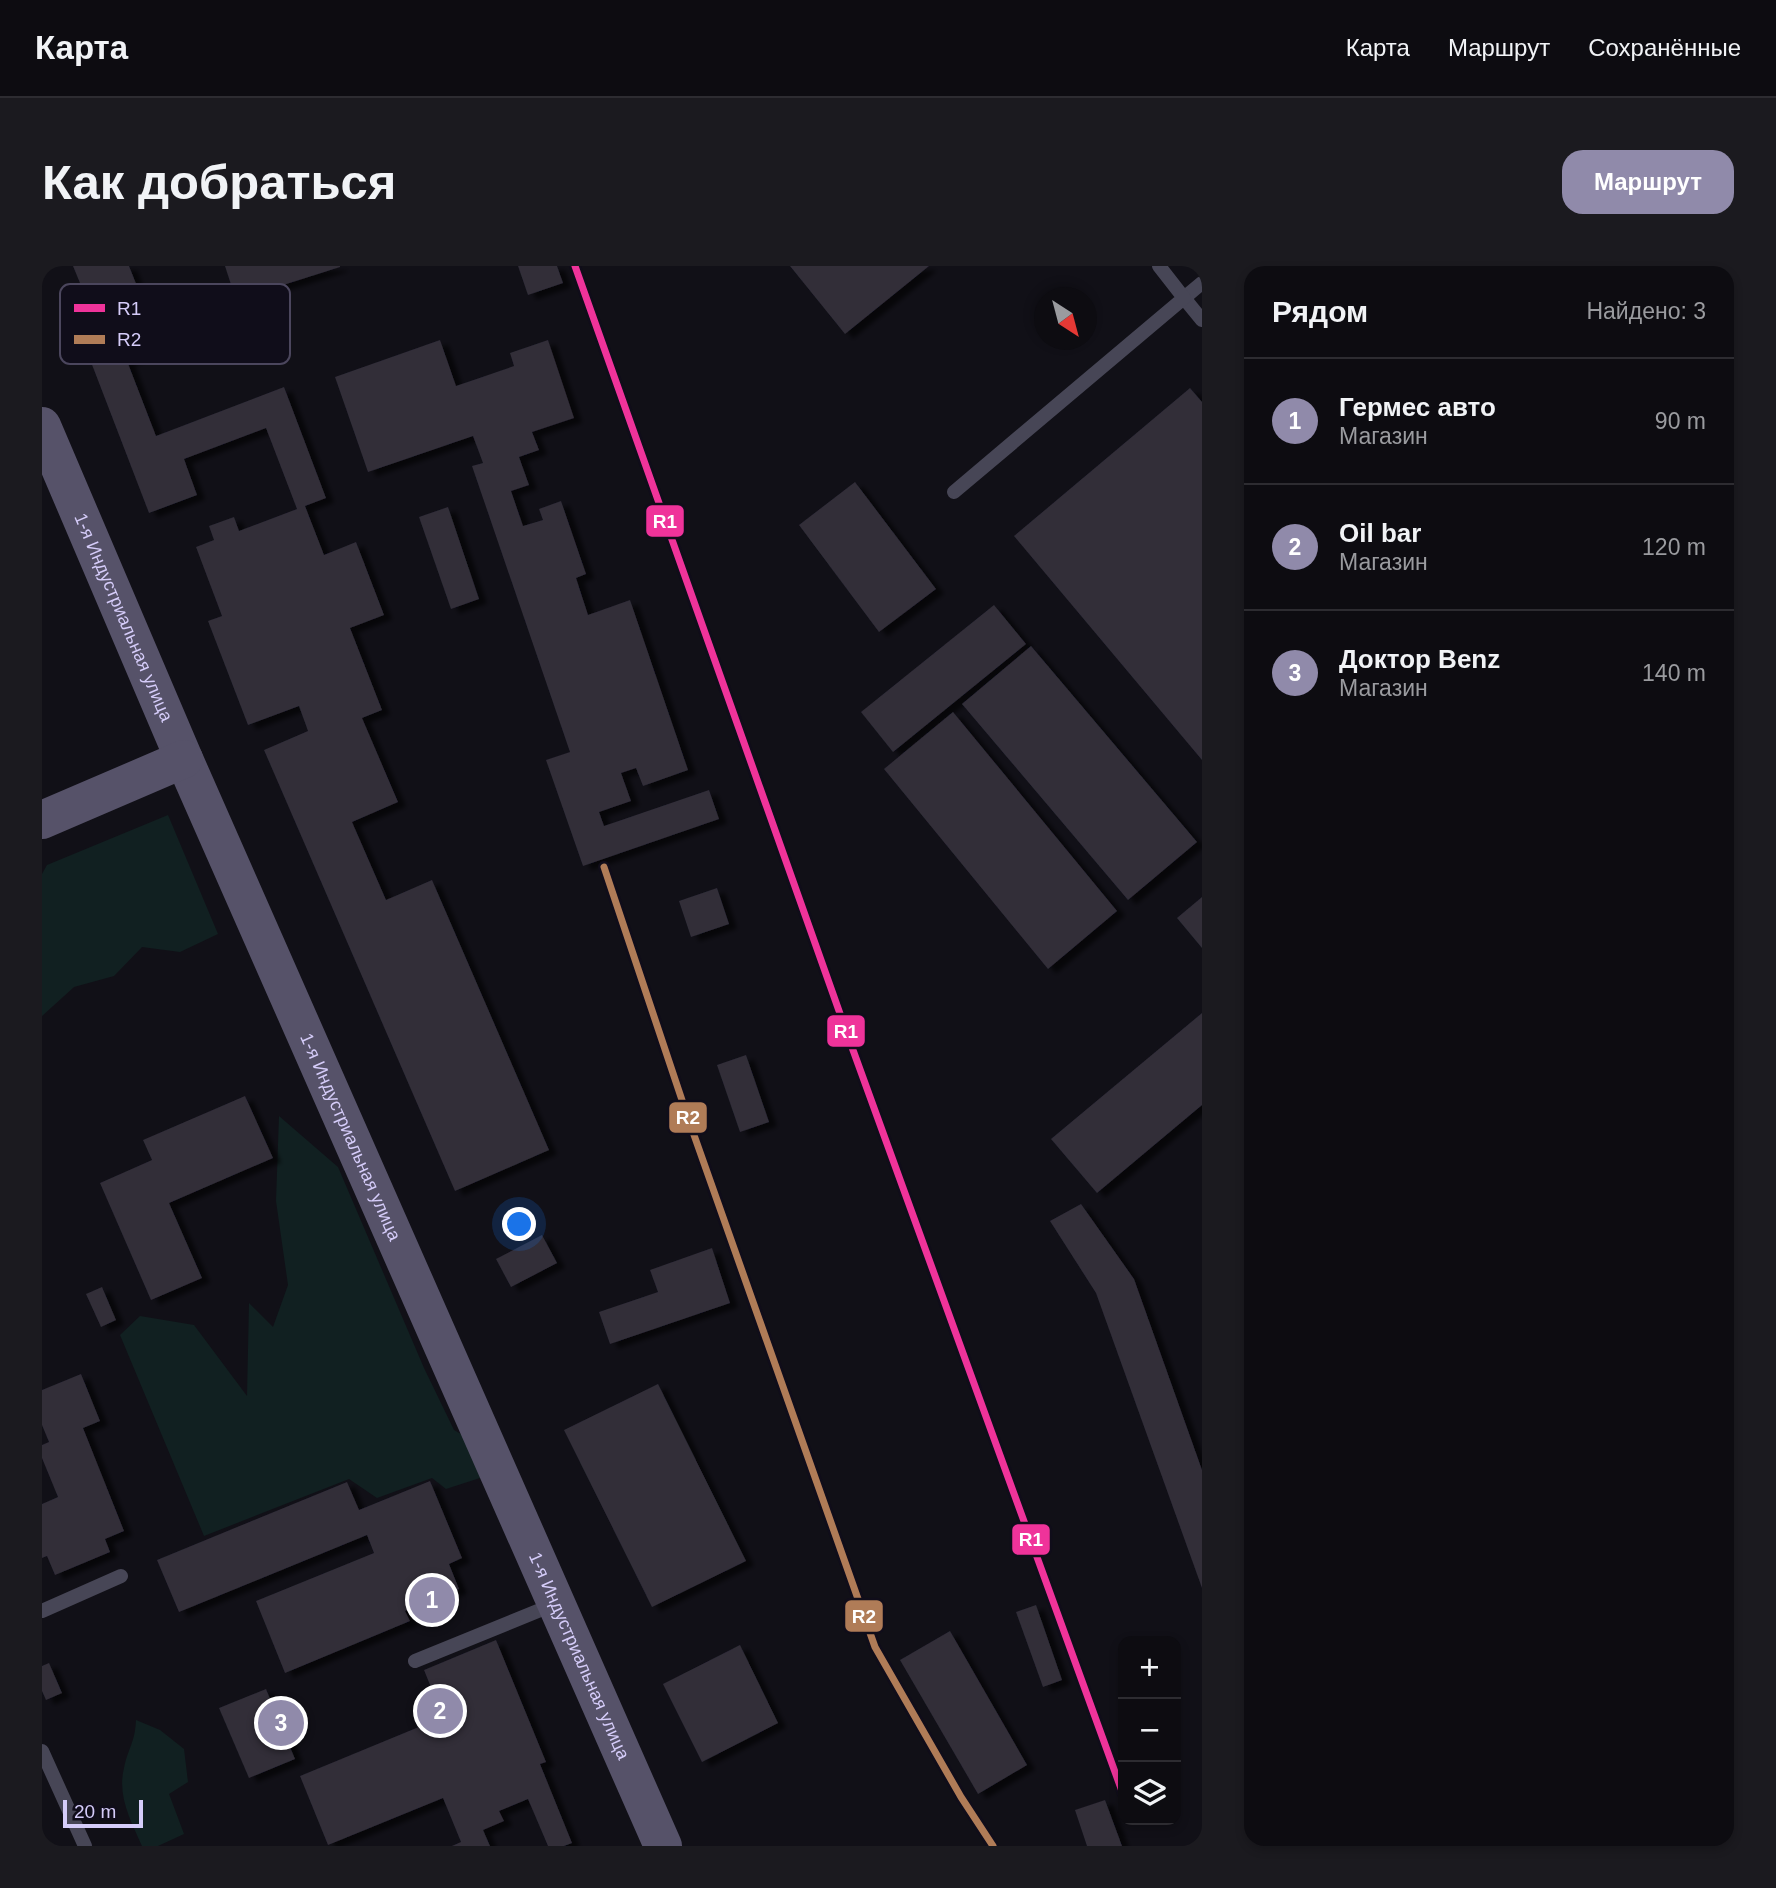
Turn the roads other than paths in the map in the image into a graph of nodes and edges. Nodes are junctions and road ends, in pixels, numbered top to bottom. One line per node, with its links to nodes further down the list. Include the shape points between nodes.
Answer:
1 (1159, 266): 3 (lane)
2 (1202, 283): 3 (lane)
3 (1184, 298): 4 (lane); 6 (lane)
4 (1202, 320)
5 (42, 426): 7 (main road, 1-я Индустриальная улица)
6 (954, 492)
7 (184, 759): 8 (main road); 10 (main road, 1-я Индустриальная улица)
8 (42, 820)
9 (121, 1576): 11 (lane)
10 (556, 1604): 12 (lane); 15 (main road, 1-я Индустриальная улица)
11 (42, 1611)
12 (415, 1661)
13 (42, 1751): 14 (lane)
14 (85, 1846)
15 (663, 1846)

